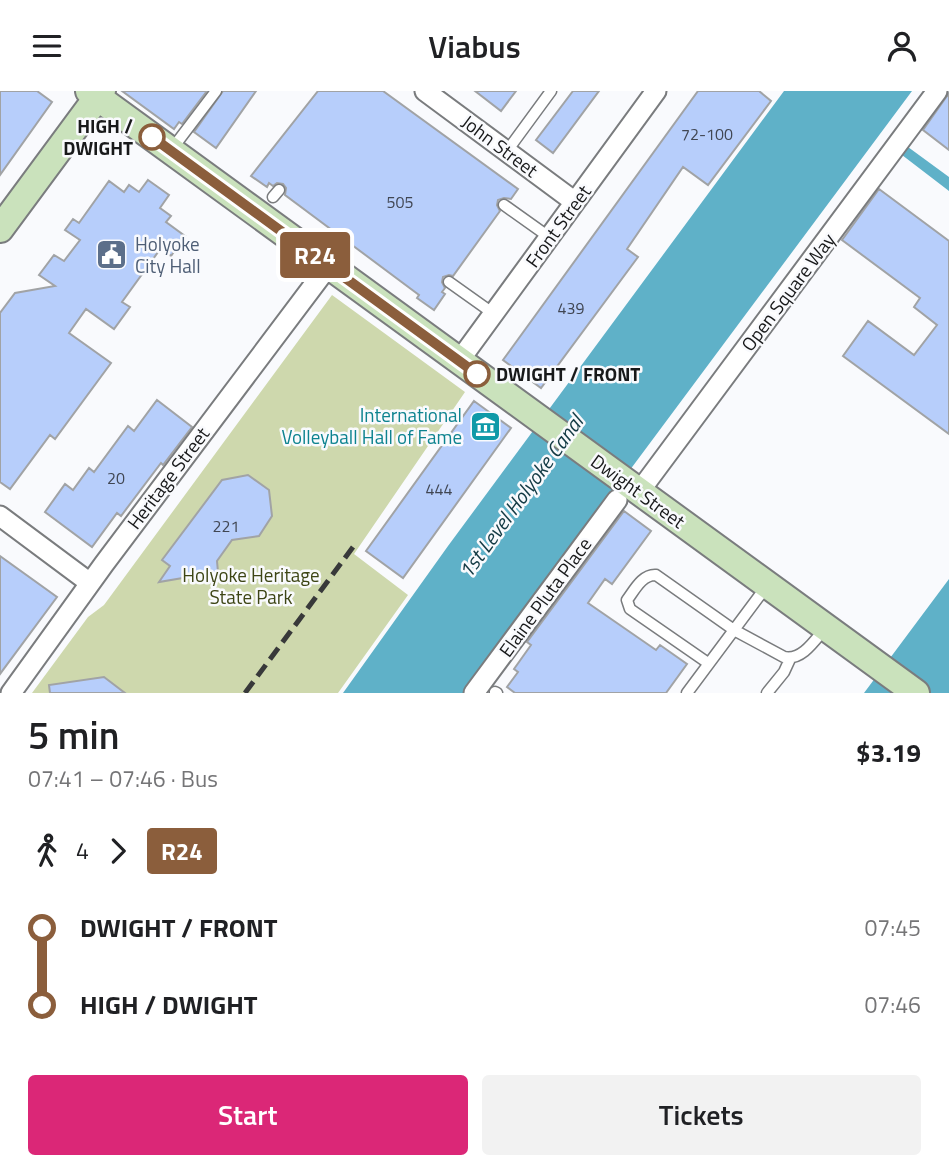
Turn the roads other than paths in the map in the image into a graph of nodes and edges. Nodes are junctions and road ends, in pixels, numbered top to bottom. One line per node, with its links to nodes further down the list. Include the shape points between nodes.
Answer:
1 (216, 91): 7 (lane)
2 (425, 91): 8 (street, John Street)
3 (551, 91): 8 (lane)
4 (656, 91): 9 (street, Front Street)
5 (937, 91): 17 (street, Open Square Way)
6 (96, 93): 7 (street, Dwight Street); 11 (street)
7 (171, 151): 13 (street, Dwight Street)
8 (507, 151): 9 (street, John Street)
9 (575, 202): 12 (street, Front Street)
10 (504, 205): 12 (lane)
11 (0, 229)
12 (550, 237): 15 (street, Front Street)
13 (329, 265): 16 (street, Dwight Street); 19 (street, Heritage Street)
14 (449, 282): 15 (lane)
15 (494, 314): 16 (street, Front Street)
16 (459, 361): 17 (street, Dwight Street)
17 (628, 493): 20 (street, Dwight Street); 26 (street, Elaine Pluta Place)
18 (0, 516): 19 (street)
19 (90, 583): 25 (street, Heritage Street)
20 (768, 585): 21 (street, Dwight Street); 22 (lane)
21 (826, 627): 23 (lane, via 801,655); 29 (street, Dwight Street)
22 (734, 630): 23 (lane); 24 (lane); 24 (lane, via 656,575 644,578 627,600 629,608)
23 (790, 659): 28 (lane)
24 (708, 663): 27 (lane)
25 (11, 693)
26 (474, 693)
27 (687, 693)
28 (767, 693)
29 (916, 693)

